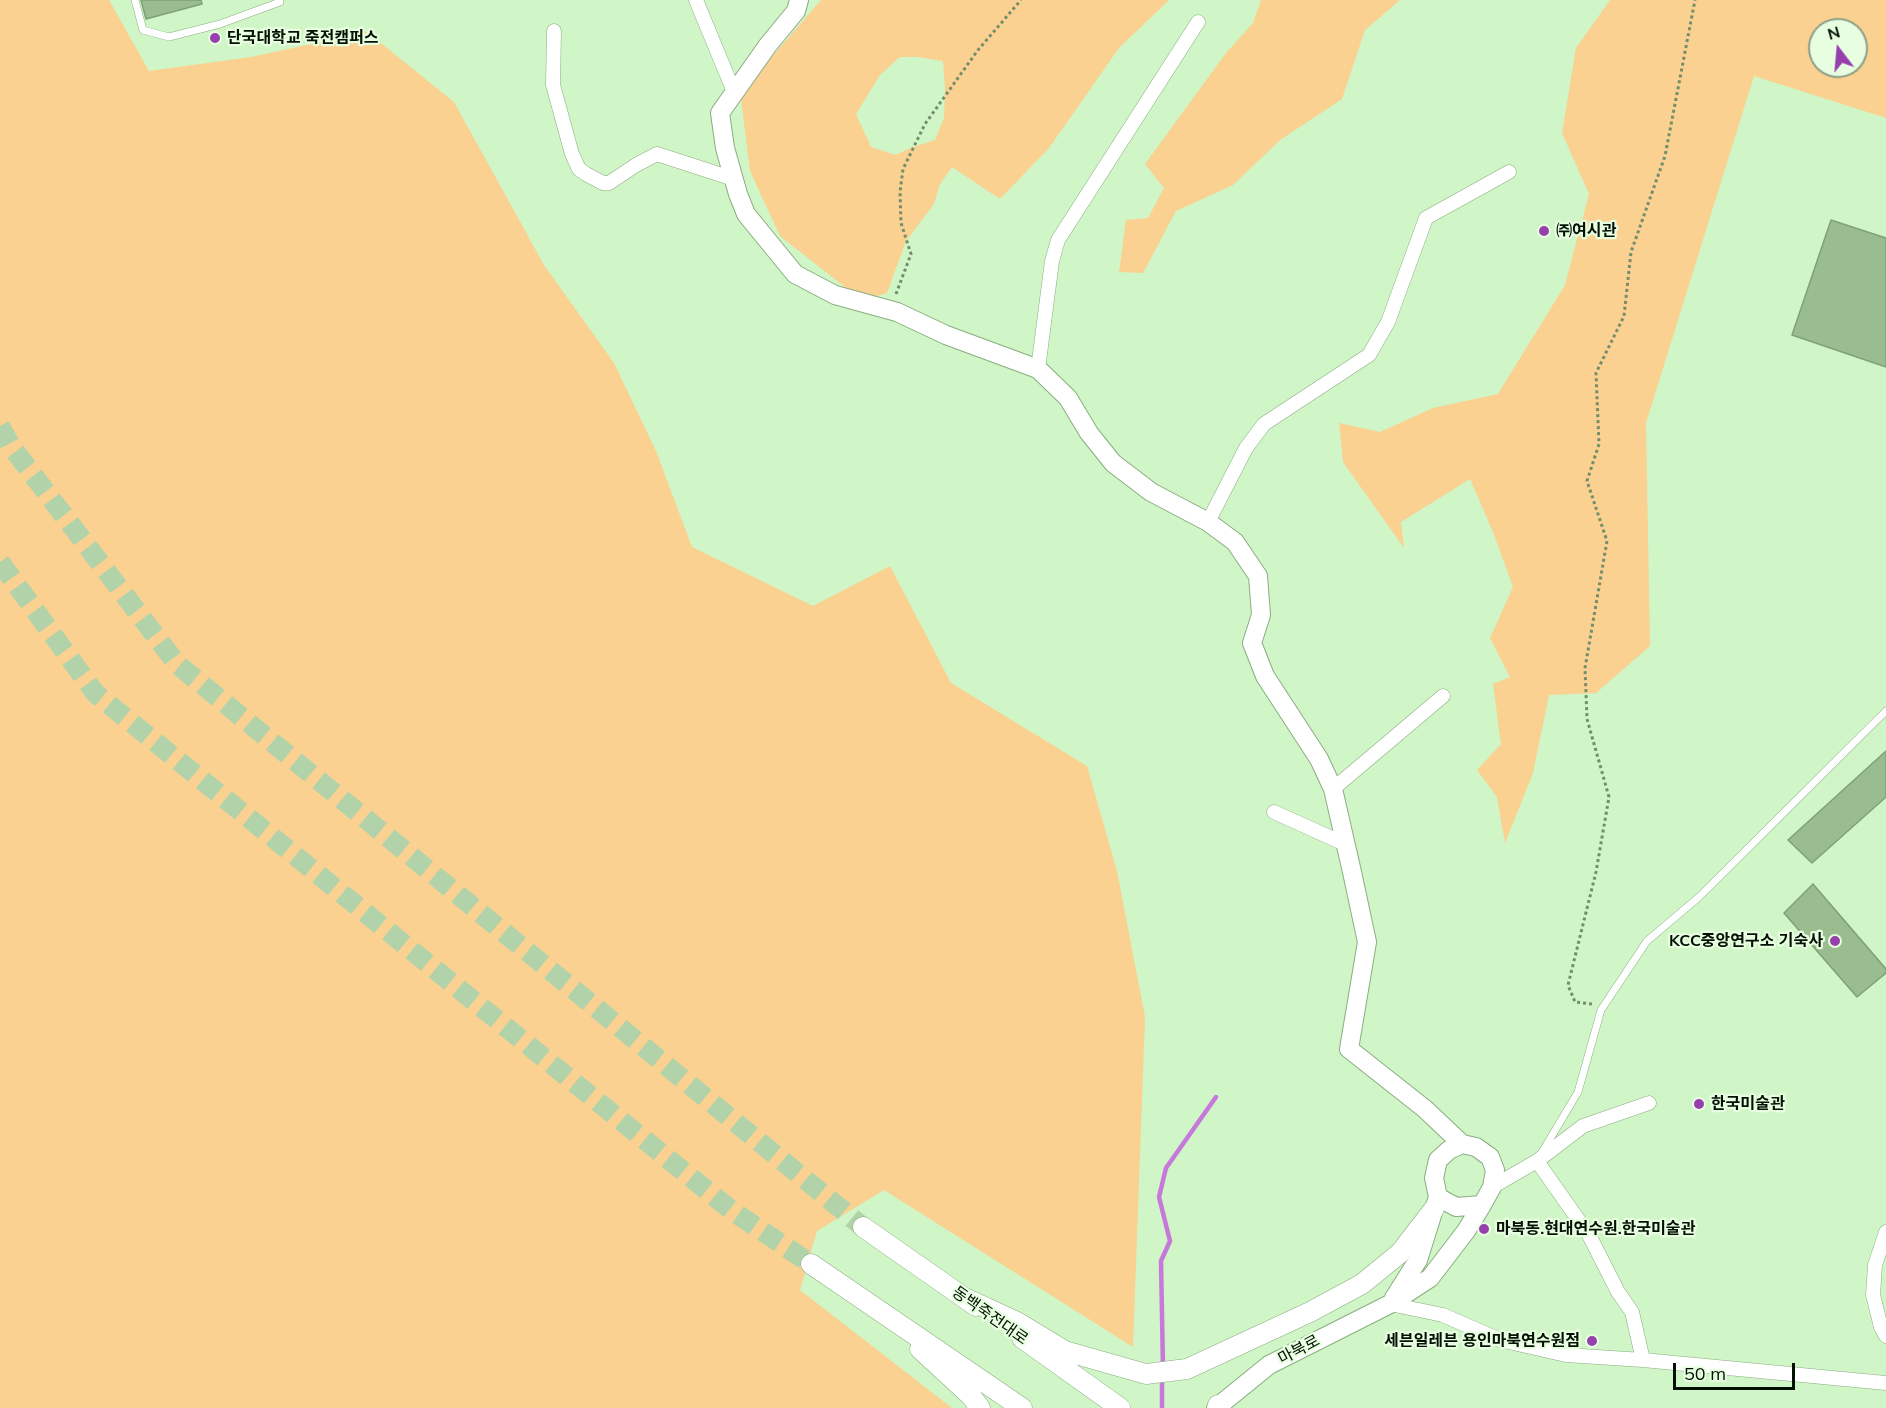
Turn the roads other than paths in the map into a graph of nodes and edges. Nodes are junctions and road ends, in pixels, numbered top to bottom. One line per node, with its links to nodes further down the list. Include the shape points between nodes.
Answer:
1 (135, 0): 2 (lane, via 143,30 169,37 220,24)
2 (279, 0)
3 (696, 0): 7 (street)
4 (799, 0): 7 (street, via 796,11)
5 (1198, 22): 10 (street, via 1058,240)
6 (554, 31): 9 (street, via 553,85 579,169 609,183 657,154)
7 (734, 92): 9 (street, via 720,113)
8 (1509, 172): 11 (street, via 1426,218 1388,322 1369,355 1264,424 1246,448)
9 (734, 179): 10 (street, via 746,214 795,274 835,296 890,310)
10 (1038, 369): 11 (street, via 1068,398 1113,464 1151,492)
11 (1208, 522): 14 (street, via 1235,542 1258,576 1261,615 1252,643 1265,676 1319,759)
12 (1443, 696): 14 (street)
13 (1886, 711): 19 (lane, via 1699,897 1647,941 1604,1006 1578,1092)
14 (1333, 789): 16 (street)
15 (1274, 812): 16 (street)
16 (1345, 844): 18 (street, via 1366,942 1349,1049 1425,1108)
17 (1649, 1103): 19 (street, via 1583,1126)
18 (1462, 1144): 20 (street, via 1476,1147 1490,1157 1495,1170); 21 (street, via 1438,1160 1434,1178)
19 (1537, 1161): 20 (street); 30 (street, via 1588,1234 1632,1312)
20 (1492, 1187): 22 (street)
21 (1436, 1203): 22 (street, via 1456,1207); 26 (main road, via 1400,1253 1362,1284 1187,1369 1146,1374 1065,1351 1017,1322); 27 (street, via 1418,1260)
22 (1482, 1205): 27 (street, 마북로, via 1430,1278)
23 (863, 1227): 26 (main road, 동백죽전대로)
24 (1886, 1232): 29 (street, via 1875,1265 1873,1295)
25 (811, 1264): 28 (main road)
26 (965, 1298): 32 (main road, 동백죽전대로)
27 (1390, 1304): 30 (street, via 1443,1315 1500,1340 1566,1355); 33 (street, 마북로, via 1269,1365)
28 (889, 1316): 34 (main road); 35 (main road)
29 (1886, 1336)
30 (1643, 1360): 31 (street)
31 (1886, 1383)
32 (1118, 1407)
33 (1218, 1407)
34 (980, 1408)
35 (1022, 1408)

